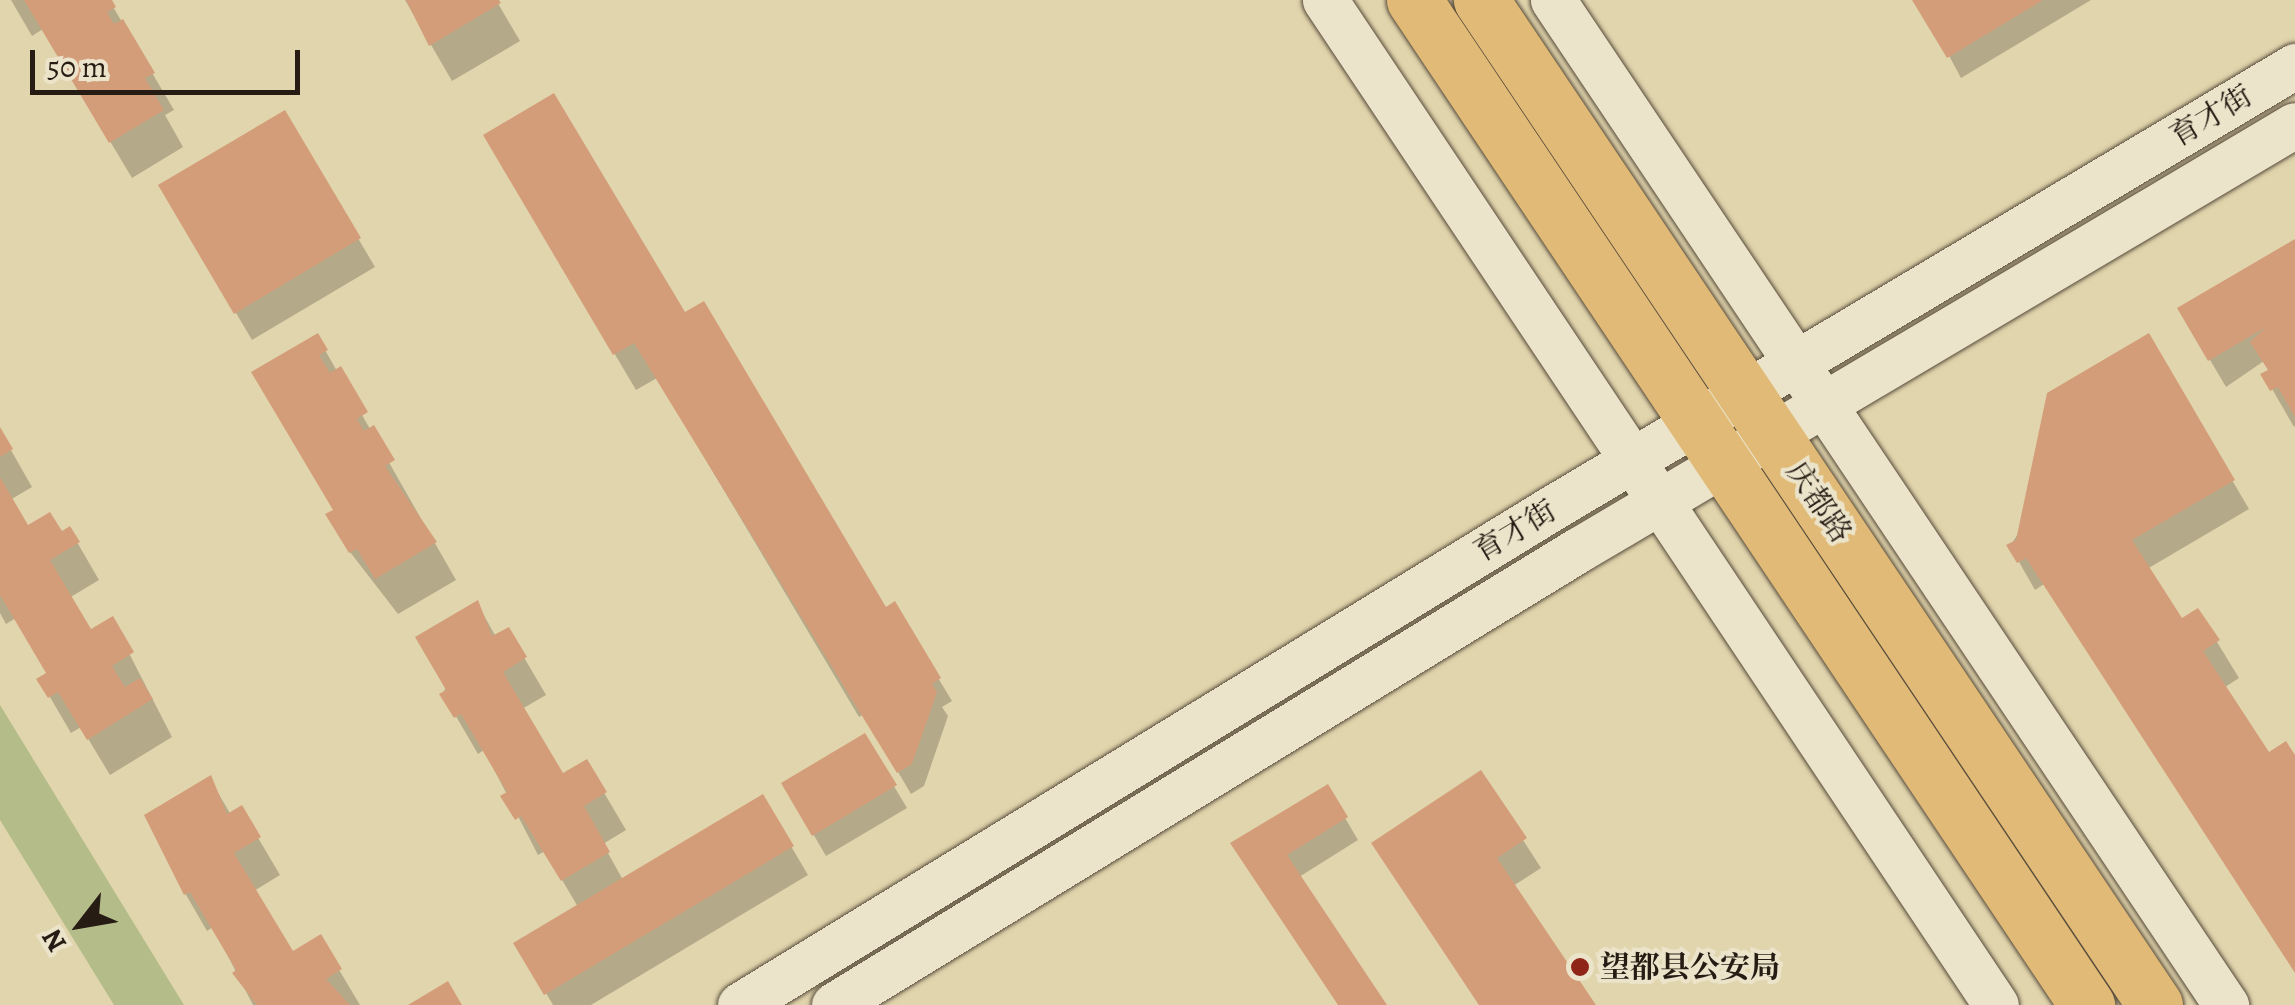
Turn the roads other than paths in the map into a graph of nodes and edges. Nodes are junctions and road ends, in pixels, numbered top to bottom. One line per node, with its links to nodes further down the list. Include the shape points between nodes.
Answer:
1 (1325, 0): 11 (street)
2 (1414, 0): 10 (highway, 庆都路)
3 (1481, 0): 9 (highway, 庆都路)
4 (1553, 0): 7 (street)
5 (2295, 66): 7 (street, 育才街)
6 (2295, 125): 8 (street, 育才街)
7 (1796, 364): 8 (street); 9 (street, 育才街)
8 (1823, 405): 9 (street, 育才街); 18 (street)
9 (1760, 414): 10 (street, 育才街); 17 (highway, 庆都路)
10 (1710, 443): 11 (street, 育才街); 12 (street, 育才街); 16 (highway, 庆都路)
11 (1633, 460): 12 (street); 13 (street, 育才街)
12 (1660, 501): 14 (street, 育才街); 15 (street)
13 (740, 1005)
14 (834, 1005)
15 (1996, 1005)
16 (2087, 1005)
17 (2155, 1005)
18 (2226, 1005)

